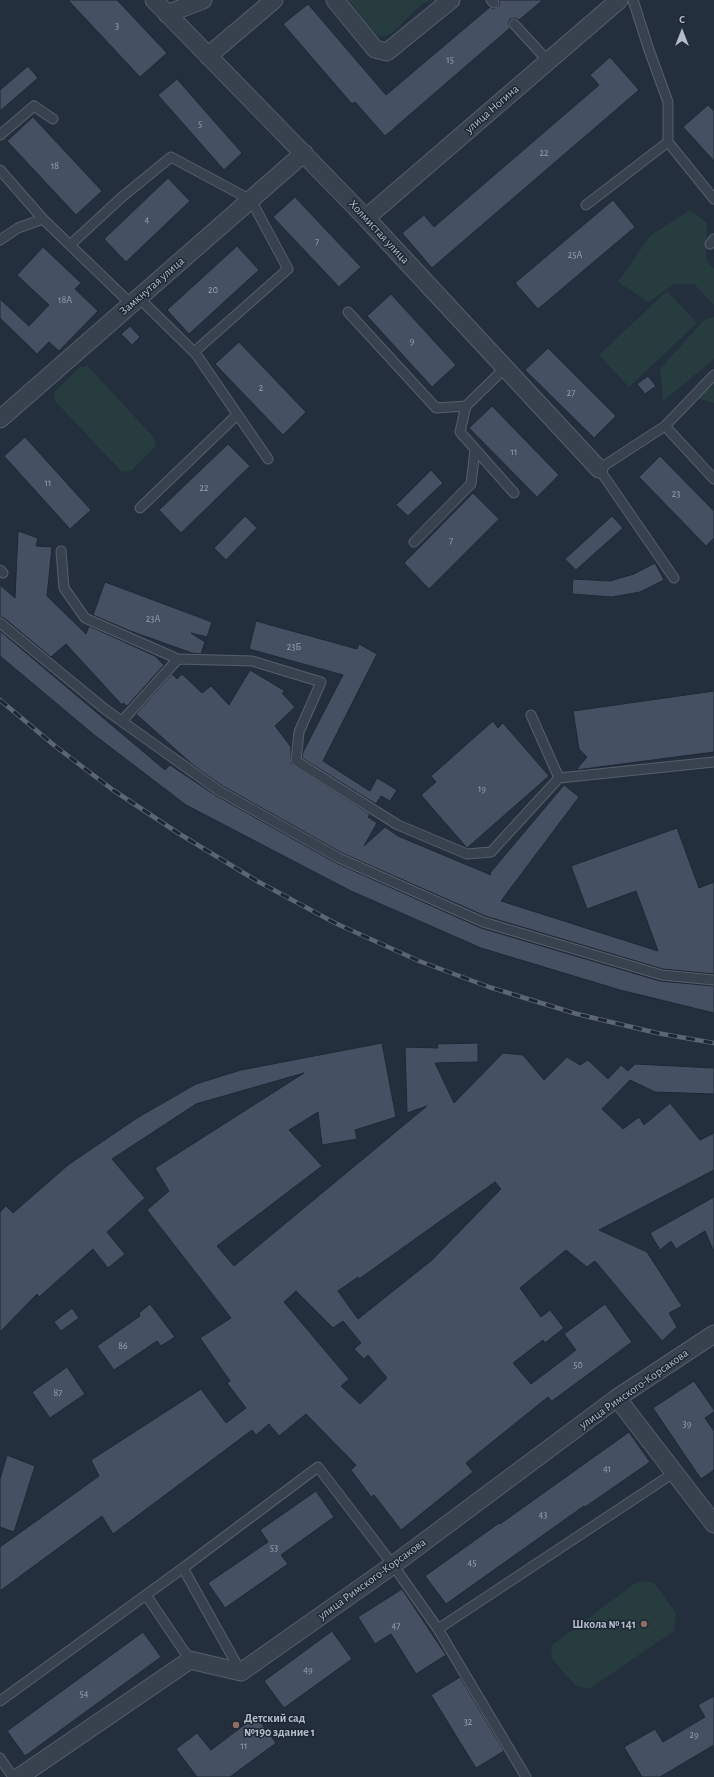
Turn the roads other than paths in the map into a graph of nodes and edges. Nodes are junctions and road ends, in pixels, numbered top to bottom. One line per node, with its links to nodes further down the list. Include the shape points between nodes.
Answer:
1 (154, 0): 8 (street, Холмистая улица)
2 (203, 0): 8 (street)
3 (274, 0): 10 (street)
4 (335, 0): 5 (street, via 375,49 387,52)
5 (451, 0)
6 (619, 0): 11 (street, улица Ногина)
7 (633, 0): 14 (lane, via 668,102)
8 (167, 14): 10 (street, Холмистая улица)
9 (514, 24): 11 (lane)
10 (208, 56): 15 (street, Холмистая улица)
11 (548, 61): 20 (street, улица Ногина)
12 (53, 119): 13 (lane, via 34,106)
13 (0, 135)
14 (668, 142): 17 (lane); 19 (lane)
15 (304, 153): 18 (street, Замкнутая улица); 20 (street, Холмистая улица)
16 (0, 170): 21 (lane)
17 (714, 198)
18 (251, 200): 23 (lane, via 171,157 122,197); 24 (street, Замкнутая улица); 26 (lane, via 288,269)
19 (586, 205)
20 (366, 218): 27 (street, Холмистая улица)
21 (43, 219): 22 (lane, via 18,228); 23 (lane)
22 (0, 240)
23 (70, 245): 24 (lane)
24 (135, 301): 26 (lane); 31 (street, Замкнутая улица)
25 (348, 312): 29 (lane, via 436,408)
26 (194, 352): 30 (lane)
27 (505, 368): 29 (lane); 35 (street, Холмистая улица)
28 (714, 375): 32 (lane)
29 (466, 406): 33 (lane, via 460,432)
30 (237, 414): 34 (lane); 38 (lane)
31 (0, 419)
32 (665, 426): 35 (lane); 36 (lane)
33 (475, 450): 37 (lane); 39 (lane, via 471,484)
34 (268, 459)
35 (599, 470): 41 (lane)
36 (714, 480)
37 (514, 493)
38 (140, 508)
39 (414, 542)
40 (61, 551): 43 (lane, via 64,588 85,618)
41 (674, 578)
42 (0, 623): 45 (lane)
43 (178, 660): 45 (lane); 47 (lane, via 252,660 321,682 299,732 296,761 398,825 466,854 491,852)
44 (531, 715): 47 (lane)
45 (122, 721): 48 (lane, via 218,790 339,858 483,922 662,975)
46 (714, 762): 47 (lane)
47 (559, 778)
48 (714, 980)
49 (714, 1334): 50 (street, улица Римского-Корсакова)
50 (617, 1398): 51 (street); 53 (street, улица Римского-Корсакова)
51 (675, 1472): 52 (street); 56 (lane)
52 (714, 1524)
53 (393, 1565): 54 (lane, via 318,1467); 56 (lane); 58 (street, улица Римского-Корсакова)
54 (183, 1568): 55 (lane); 58 (lane)
55 (146, 1595): 57 (lane); 59 (lane)
56 (438, 1629): 63 (lane)
57 (190, 1660): 58 (street); 62 (street)
58 (241, 1672)
59 (0, 1701)
60 (0, 1758): 61 (lane)
61 (13, 1777)
62 (19, 1777)
63 (526, 1777)

